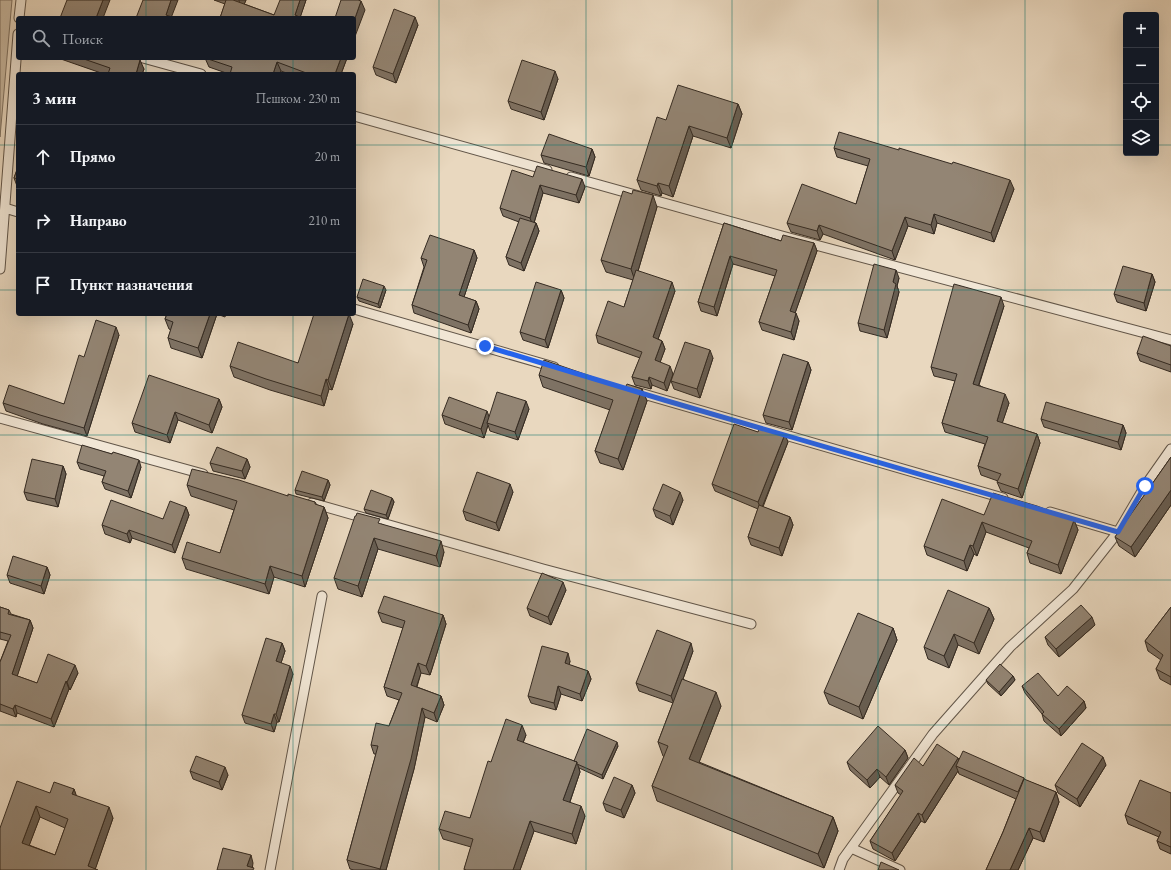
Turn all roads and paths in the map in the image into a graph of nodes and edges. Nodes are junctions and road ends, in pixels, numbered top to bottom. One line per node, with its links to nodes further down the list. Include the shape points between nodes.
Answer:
1 (21, 0): 2 (lane)
2 (19, 16)
3 (16, 60): 7 (lane)
4 (150, 60): 5 (lane)
5 (194, 72)
6 (356, 117): 11 (lane, via 790,238)
7 (5, 208): 8 (lane); 9 (lane)
8 (16, 211)
9 (0, 269)
10 (356, 310): 12 (lane)
11 (1171, 340)
12 (560, 369)
13 (627, 389): 18 (lane)
14 (0, 418): 16 (lane)
15 (1170, 454): 20 (lane, via 1145,486)
16 (208, 475)
17 (301, 500): 22 (lane)
18 (1012, 501)
19 (1042, 510): 20 (lane)
20 (1118, 532): 23 (lane, via 1073,589 1010,647 933,734)
21 (322, 596): 24 (lane)
22 (751, 624)
23 (851, 848): 25 (lane); 26 (lane)
24 (270, 870)
25 (839, 870)
26 (900, 870)

